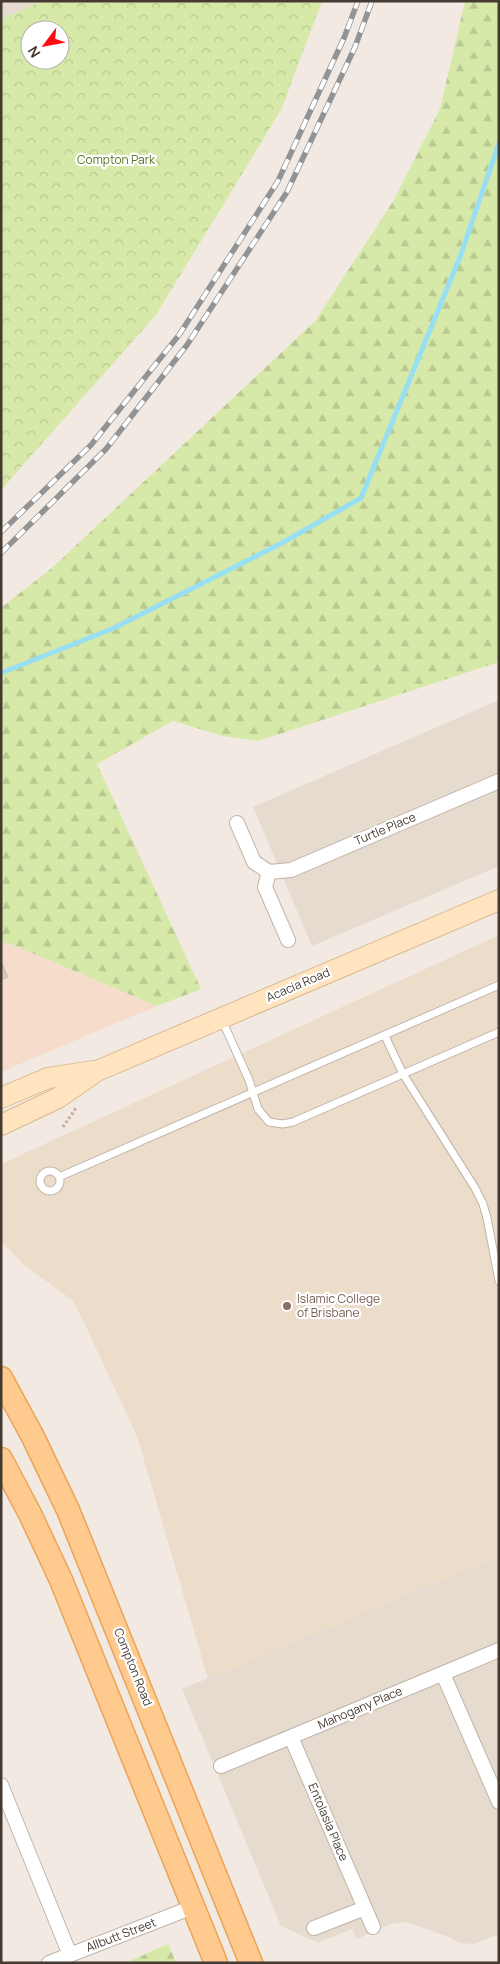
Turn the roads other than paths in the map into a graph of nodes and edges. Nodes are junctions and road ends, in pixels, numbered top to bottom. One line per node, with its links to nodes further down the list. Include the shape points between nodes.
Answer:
1 (499, 781): 3 (street, Turtle Place, via 291,870)
2 (237, 823): 3 (street, via 254,862)
3 (269, 872): 5 (street, via 265,887)
4 (496, 905): 7 (street, Acacia Road)
5 (288, 940)
6 (499, 985): 9 (lane)
7 (221, 1017): 10 (street, Acacia Road); 12 (lane)
8 (499, 1032): 11 (lane)
9 (385, 1036): 11 (lane); 12 (lane)
10 (97, 1071): 13 (street, Acacia Road, via 48,1078); 14 (street, Acacia Road, via 58,1098)
11 (403, 1074): 12 (lane, via 283,1124 266,1119); 16 (lane, via 483,1204)
12 (253, 1094): 15 (lane)
13 (1, 1098)
14 (1, 1125)
15 (59, 1177)
16 (499, 1281)
17 (1, 1378): 32 (main road, Compton Road, via 34,1437 72,1518)
18 (1, 1459): 25 (main road, via 61,1580)
19 (499, 1650): 20 (street, Mahogany Place)
20 (443, 1674): 21 (street, Mahogany Place); 24 (street)
21 (291, 1737): 22 (street, Mahogany Place); 26 (street, Entolasia Place)
22 (221, 1766)
23 (1, 1785): 29 (street)
24 (499, 1802)
25 (193, 1907): 29 (street, Allbutt Street); 31 (main road)
26 (365, 1908): 27 (street, Entolasia Place); 28 (street)
27 (373, 1927)
28 (314, 1928)
29 (70, 1954): 30 (street, Allbutt Street)
30 (49, 1963)
31 (216, 1963)
32 (252, 1963)

